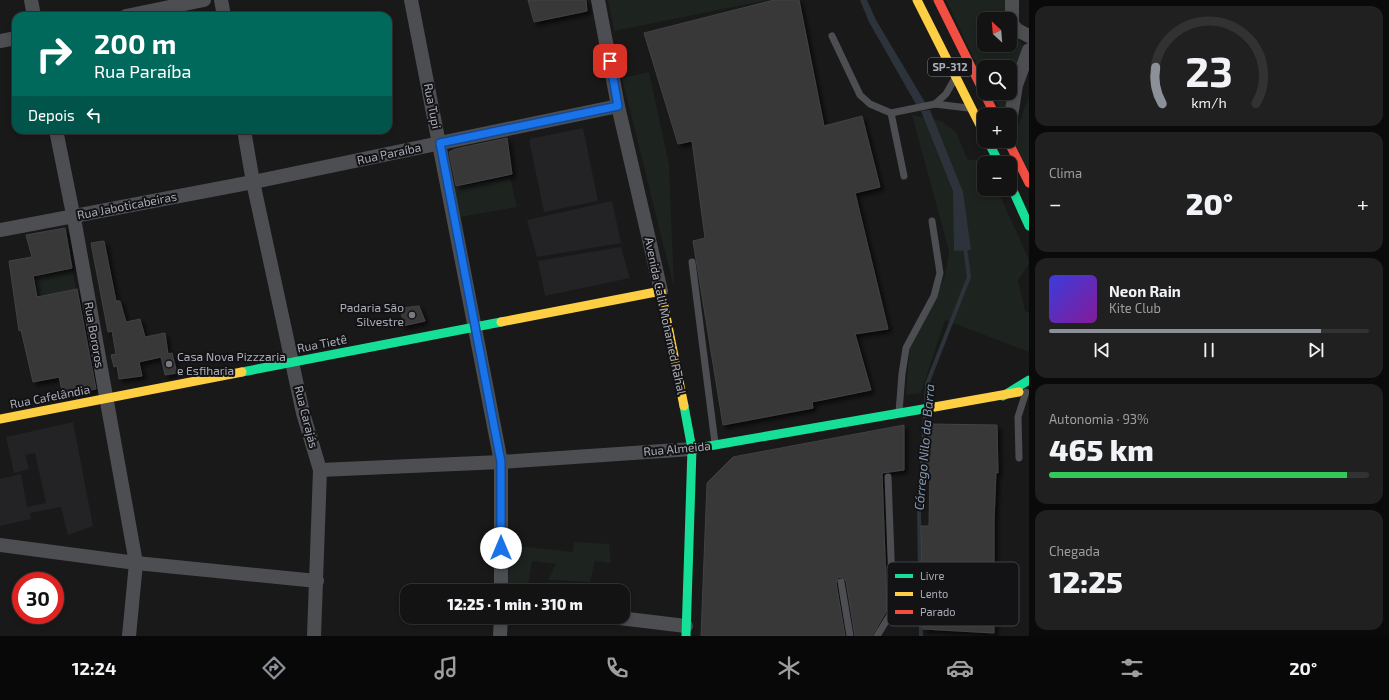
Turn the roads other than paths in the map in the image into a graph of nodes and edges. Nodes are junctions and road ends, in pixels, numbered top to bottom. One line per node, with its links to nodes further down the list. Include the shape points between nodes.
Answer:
1 (30, 0): 9 (street)
2 (204, 0): 10 (street)
3 (221, 0): 11 (street)
4 (411, 0): 27 (street, Rua Tupi)
5 (598, 0): 19 (street, Avenida Calil Mohamed Rahal)
6 (917, 0): 17 (street, SP-312)
7 (938, 0): 21 (street, SP-312)
8 (1012, 0): 13 (street, via 1012,24 1021,33)
9 (33, 12)
10 (146, 12)
11 (223, 12)
12 (832, 36): 23 (lane, via 860,95 870,104)
13 (1029, 36)
14 (12, 39): 15 (street)
15 (0, 41)
16 (1029, 50): 22 (street, via 1016,85)
17 (956, 79): 18 (lane, via 946,94); 20 (street, SP-312)
18 (933, 105): 20 (lane); 23 (lane)
19 (618, 106): 27 (street, Rua Paraíba); 38 (street, Avenida Calil Mohamed Rahal)
20 (972, 108): 24 (street, SP-312)
21 (992, 108)
22 (1012, 108)
23 (891, 113): 29 (lane)
24 (977, 118)
25 (57, 134): 33 (street, Rua Bororos)
26 (245, 134): 30 (street, Rua Carajás)
27 (440, 143): 30 (street, Rua Paraíba); 39 (street, Rua Tupi)
28 (1012, 148): 31 (street)
29 (904, 176)
30 (253, 182): 33 (street, Rua Jaboticabeiras); 40 (street, Rua Carajás)
31 (1029, 183)
32 (1016, 196): 35 (street)
33 (73, 216): 36 (street, Rua Jaboticabeiras); 44 (street, Rua Bororos)
34 (932, 221): 45 (lane, via 940,273 934,296 906,348)
35 (1029, 226)
36 (0, 230)
37 (692, 262): 47 (lane)
38 (661, 290): 39 (street, Rua Tietê); 48 (street, Avenida Calil Mohamed Rahal)
39 (474, 327): 40 (street, Rua Tietê); 50 (street, Rua Tupi)
40 (292, 362): 44 (street, Rua Tietê); 51 (street, Rua Carajás, via 303,413)
41 (1029, 380): 43 (street)
42 (1028, 390): 43 (street, Rua Almeida); 49 (lane, via 1018,417)
43 (1003, 396): 45 (street, Rua Almeida)
44 (105, 398): 46 (street, Rua Cafelândia); 54 (street, Rua Bororos)
45 (898, 414): 47 (street, Rua Almeida)
46 (0, 419)
47 (716, 446): 48 (street, Rua Almeida)
48 (692, 450): 50 (street, Rua Almeida); 62 (street, Avenida Calil Mohamed Rahal)
49 (1018, 458)
50 (501, 462): 51 (street, Rua Almeida); 58 (street, Rua Tupi)
51 (320, 470): 56 (street, Rua Carajás)
52 (888, 477): 55 (lane)
53 (0, 545): 54 (street)
54 (136, 562): 56 (street); 63 (street, Rua Bororos)
55 (891, 562)
56 (317, 581): 64 (street, Rua Carajás)
57 (841, 582): 66 (lane)
58 (501, 584)
59 (887, 620): 67 (lane)
60 (630, 621): 62 (street)
61 (500, 624): 65 (street)
62 (686, 631)
63 (130, 636)
64 (314, 636)
65 (500, 636)
66 (850, 636)
67 (877, 636)

